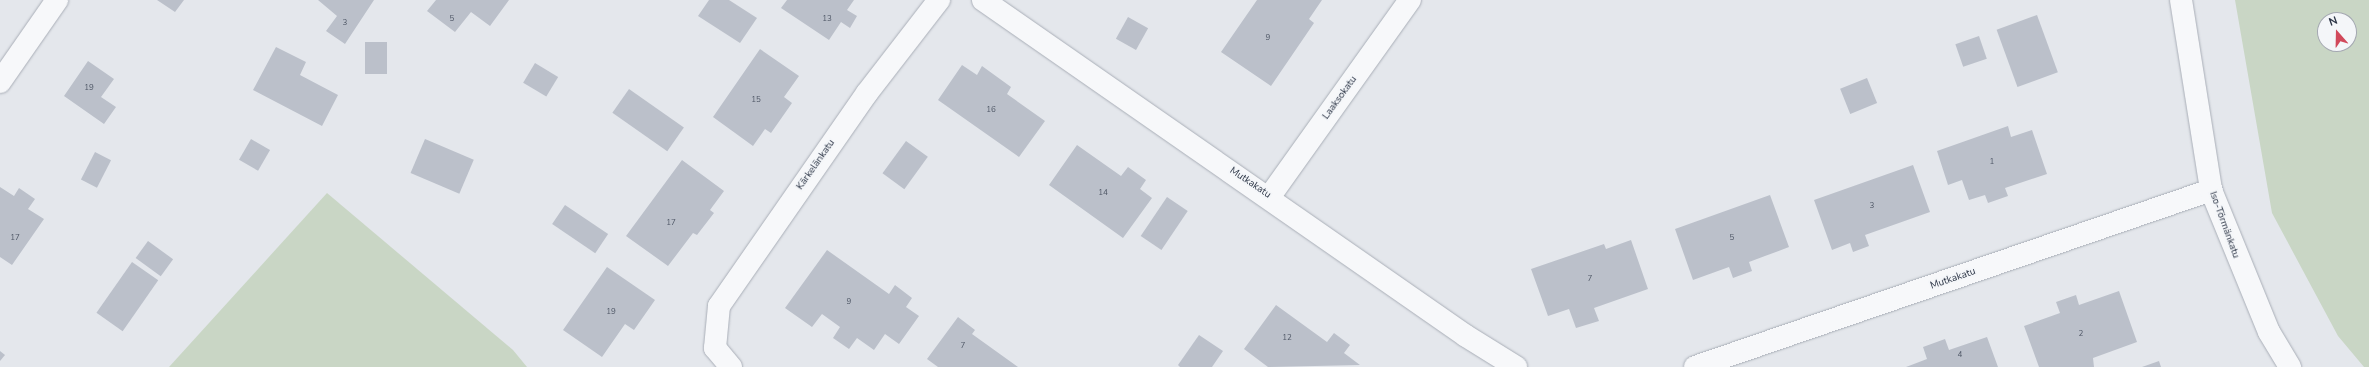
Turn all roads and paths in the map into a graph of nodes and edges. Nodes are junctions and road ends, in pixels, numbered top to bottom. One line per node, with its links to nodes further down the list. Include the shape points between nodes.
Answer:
1 (57, 0): 6 (street)
2 (940, 0): 9 (street, Kärkelänkatu, via 866,93 719,306 714,340 718,355)
3 (983, 0): 8 (street, Mutkakatu)
4 (1410, 0): 8 (street, Laaksokatu)
5 (2181, 0): 7 (street, Iso-Törmänkatu)
6 (0, 82)
7 (2211, 190): 11 (street, Mutkakatu); 12 (street, Iso-Törmänkatu, via 2269,332)
8 (1270, 196): 10 (street, Mutkakatu, via 1466,336)
9 (731, 367)
10 (1516, 367)
11 (1695, 367)
12 (2290, 367)

